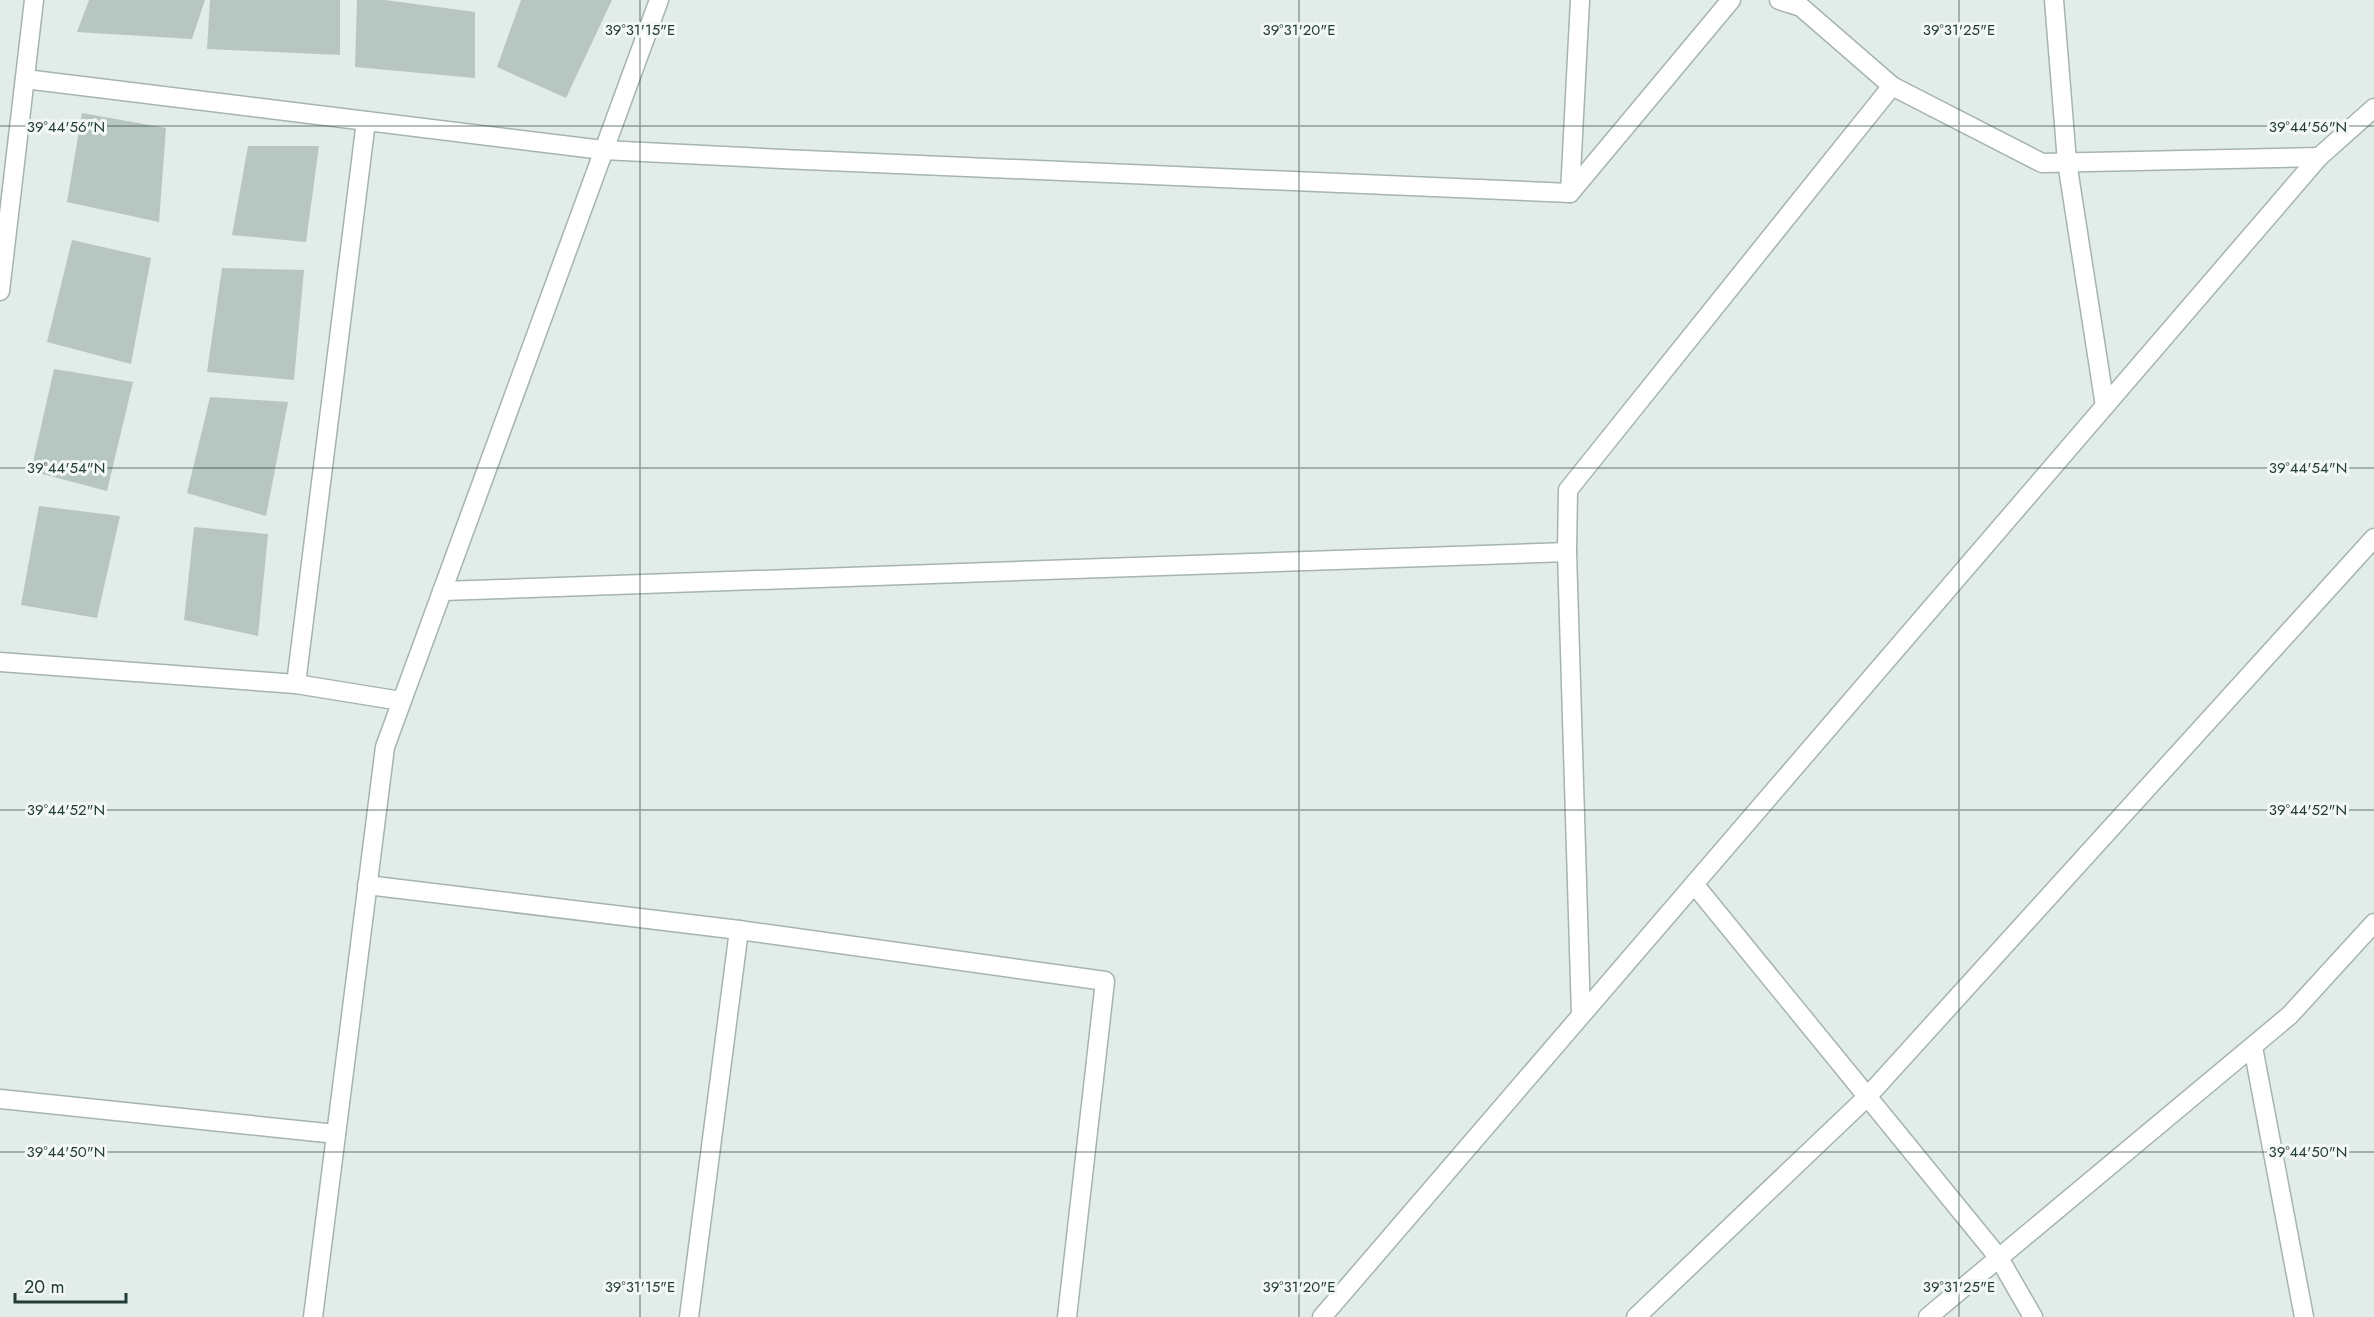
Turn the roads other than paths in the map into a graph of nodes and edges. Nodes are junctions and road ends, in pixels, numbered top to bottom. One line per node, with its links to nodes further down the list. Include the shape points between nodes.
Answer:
1 (34, 0): 7 (street)
2 (659, 0): 11 (street)
3 (1580, 0): 14 (street)
4 (1731, 0): 14 (street)
5 (1779, 0): 8 (street, via 1801,7)
6 (2054, 0): 13 (street)
7 (25, 79): 10 (street); 15 (street)
8 (1892, 86): 13 (street, via 2042,162); 18 (street, via 1568,490)
9 (2374, 108): 12 (street)
10 (366, 121): 11 (street); 21 (street)
11 (603, 150): 14 (street); 19 (street)
12 (2319, 157): 13 (street); 16 (street)
13 (2067, 162): 16 (street)
14 (1570, 193)
15 (0, 291)
16 (2105, 406): 23 (street)
17 (2374, 538): 29 (street)
18 (1567, 552): 19 (street); 27 (street)
19 (442, 591): 22 (street)
20 (0, 662): 21 (street)
21 (296, 684): 22 (street)
22 (401, 701): 24 (street, via 385,747)
23 (1694, 884): 27 (street); 29 (street)
24 (367, 885): 26 (street); 31 (street)
25 (2374, 923): 28 (street, via 2290,1015)
26 (739, 930): 34 (street); 35 (street, via 1105,981)
27 (1581, 1015): 36 (street)
28 (2253, 1047): 32 (street); 40 (street)
29 (1867, 1097): 32 (street); 37 (street)
30 (0, 1099): 31 (street)
31 (336, 1134): 33 (street)
32 (1999, 1258): 38 (street); 39 (street)
33 (313, 1317)
34 (689, 1317)
35 (1067, 1317)
36 (1322, 1317)
37 (1636, 1317)
38 (1928, 1317)
39 (2033, 1317)
40 (2304, 1317)

